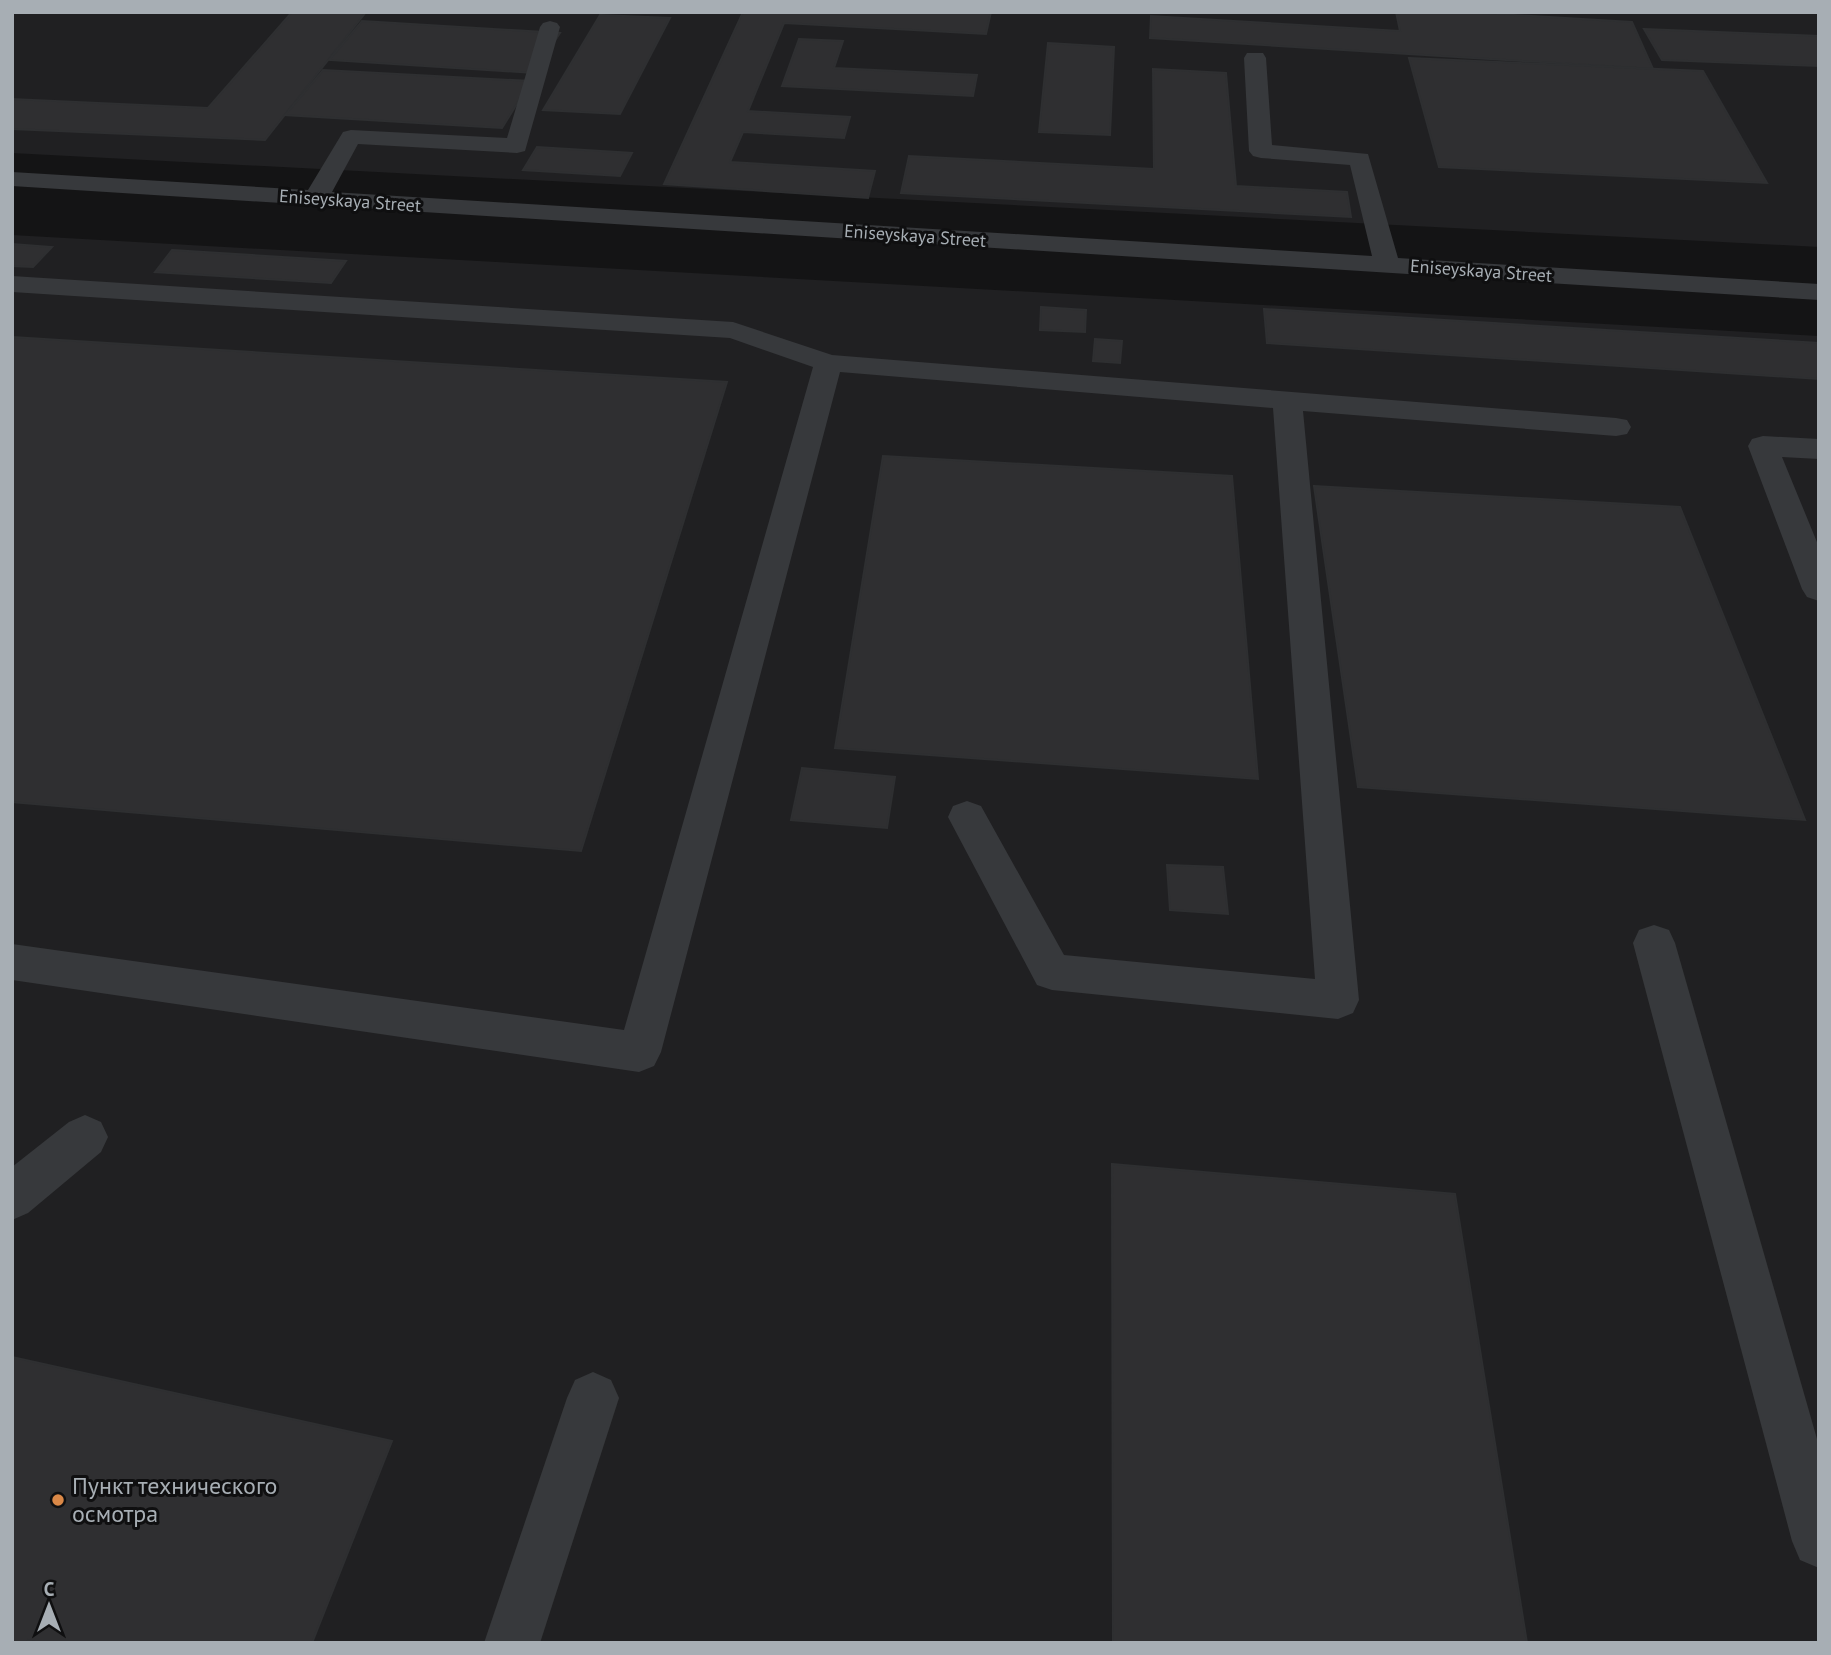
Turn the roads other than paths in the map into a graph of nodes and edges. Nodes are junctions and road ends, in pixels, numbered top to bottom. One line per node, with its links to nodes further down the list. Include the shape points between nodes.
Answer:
1 (550, 27): 4 (street, via 517,146 351,136)
2 (1255, 58): 5 (street, via 1261,151 1360,159)
3 (12, 179): 4 (street, Eniseyskaya Street)
4 (315, 199): 5 (street, Eniseyskaya Street)
5 (1387, 265): 7 (street, Eniseyskaya Street)
6 (12, 284): 8 (street, via 733,330)
7 (1819, 292)
8 (828, 363): 9 (street); 15 (street, via 639,1052)
9 (1287, 400): 10 (street); 13 (street, via 1338,1000 1052,972)
10 (1616, 427)
11 (1819, 449): 12 (street, via 1763,446)
12 (1819, 589)
13 (967, 817)
14 (1654, 943): 19 (street)
15 (12, 962)
16 (85, 1137): 17 (street)
17 (12, 1197)
18 (593, 1398): 20 (street)
19 (1819, 1541)
20 (512, 1643)

